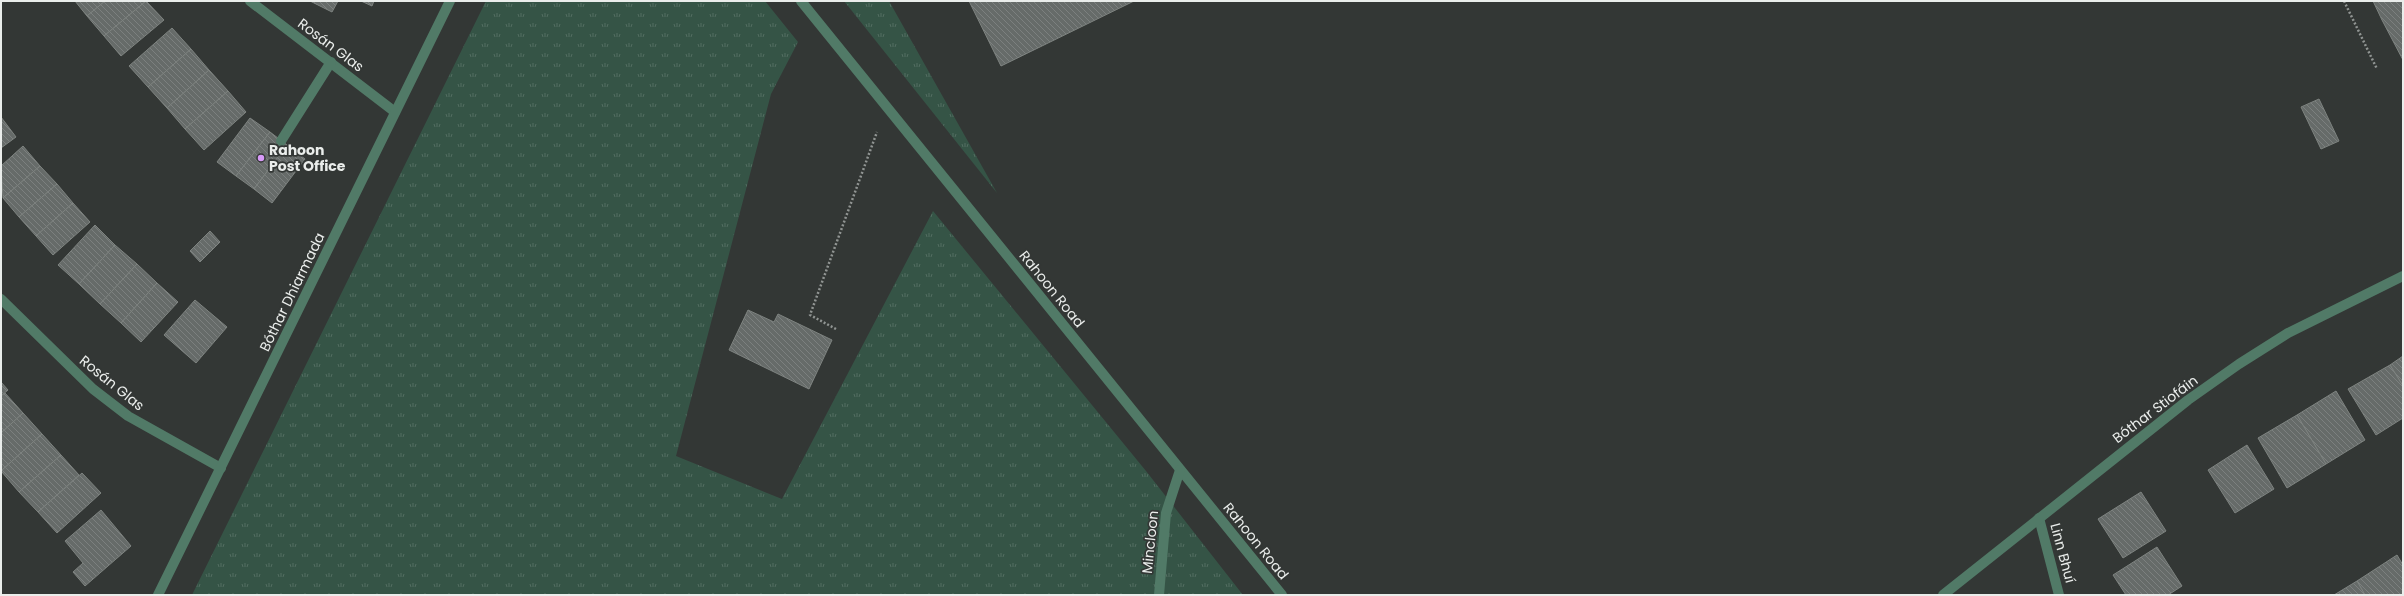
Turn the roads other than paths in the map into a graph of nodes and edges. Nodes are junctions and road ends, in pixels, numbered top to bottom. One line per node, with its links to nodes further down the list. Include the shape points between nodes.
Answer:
1 (250, 1): 4 (street, Rosán Glas)
2 (450, 1): 5 (street, Bóthar Dhiarmada)
3 (801, 1): 10 (street, Rahoon Road)
4 (330, 62): 5 (street, Rosán Glas); 6 (street)
5 (395, 112): 9 (street, Bóthar Dhiarmada)
6 (281, 141)
7 (2403, 276): 11 (street, Bóthar Stiofáin, via 2288,333 2239,364 2188,400)
8 (1, 299): 9 (street, Rosán Glas, via 93,389 128,416)
9 (221, 468): 12 (street, Bóthar Dhiarmada)
10 (1180, 470): 13 (street, Mincloon, via 1166,513); 14 (street, Rahoon Road)
11 (2039, 518): 15 (street, Bóthar Stiofáin); 16 (street, Linn Bhuí)
12 (158, 595)
13 (1159, 595)
14 (1282, 595)
15 (1943, 595)
16 (2059, 595)

